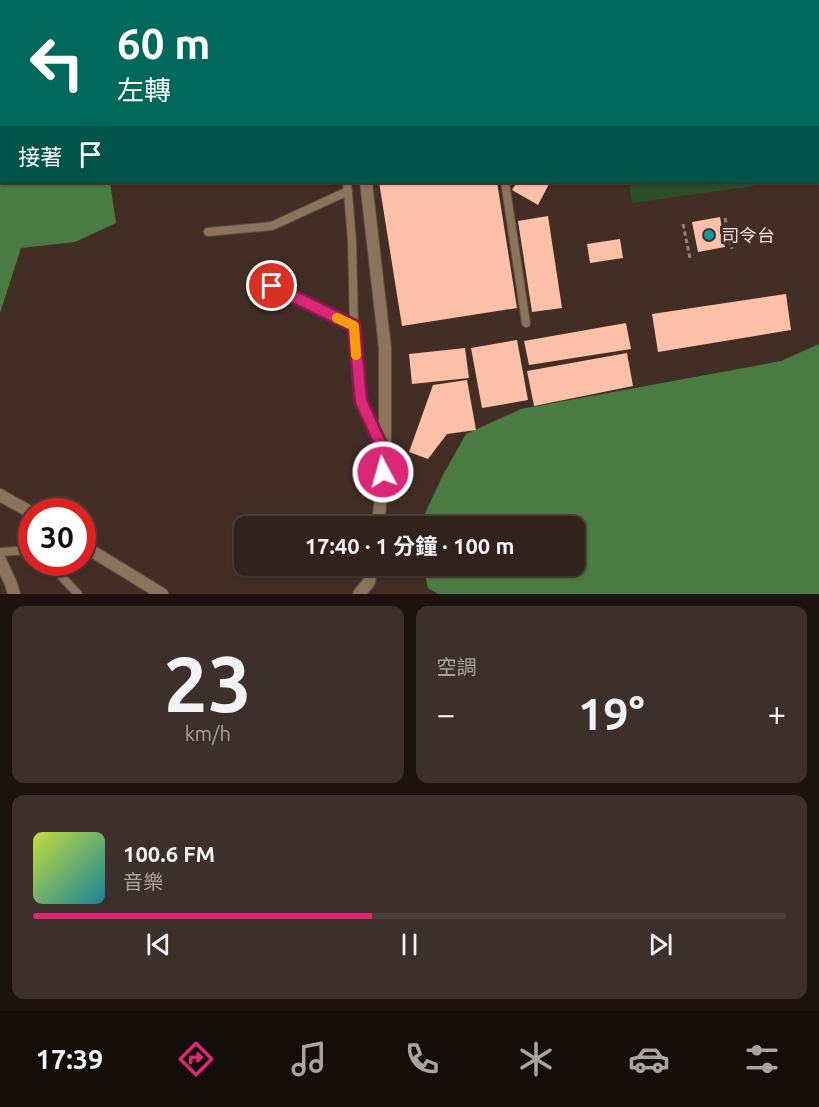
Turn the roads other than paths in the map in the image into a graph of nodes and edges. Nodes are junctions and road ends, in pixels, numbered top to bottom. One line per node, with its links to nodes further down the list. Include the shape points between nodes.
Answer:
1 (366, 183): 8 (street, via 385,348)
2 (505, 183): 6 (lane)
3 (347, 186): 4 (lane, via 272,226); 7 (lane)
4 (208, 232)
5 (272, 286): 7 (lane)
6 (526, 323)
7 (354, 326): 8 (lane, via 361,401)
8 (385, 454): 11 (street)
9 (0, 495): 10 (street)
10 (18, 505)
11 (379, 516)
12 (18, 551): 13 (lane)
13 (0, 552)
14 (96, 554): 20 (street)
15 (0, 560): 18 (street)
16 (61, 576): 19 (lane)
17 (370, 576): 21 (street)
18 (14, 594)
19 (78, 594)
20 (162, 594)
21 (359, 594)

